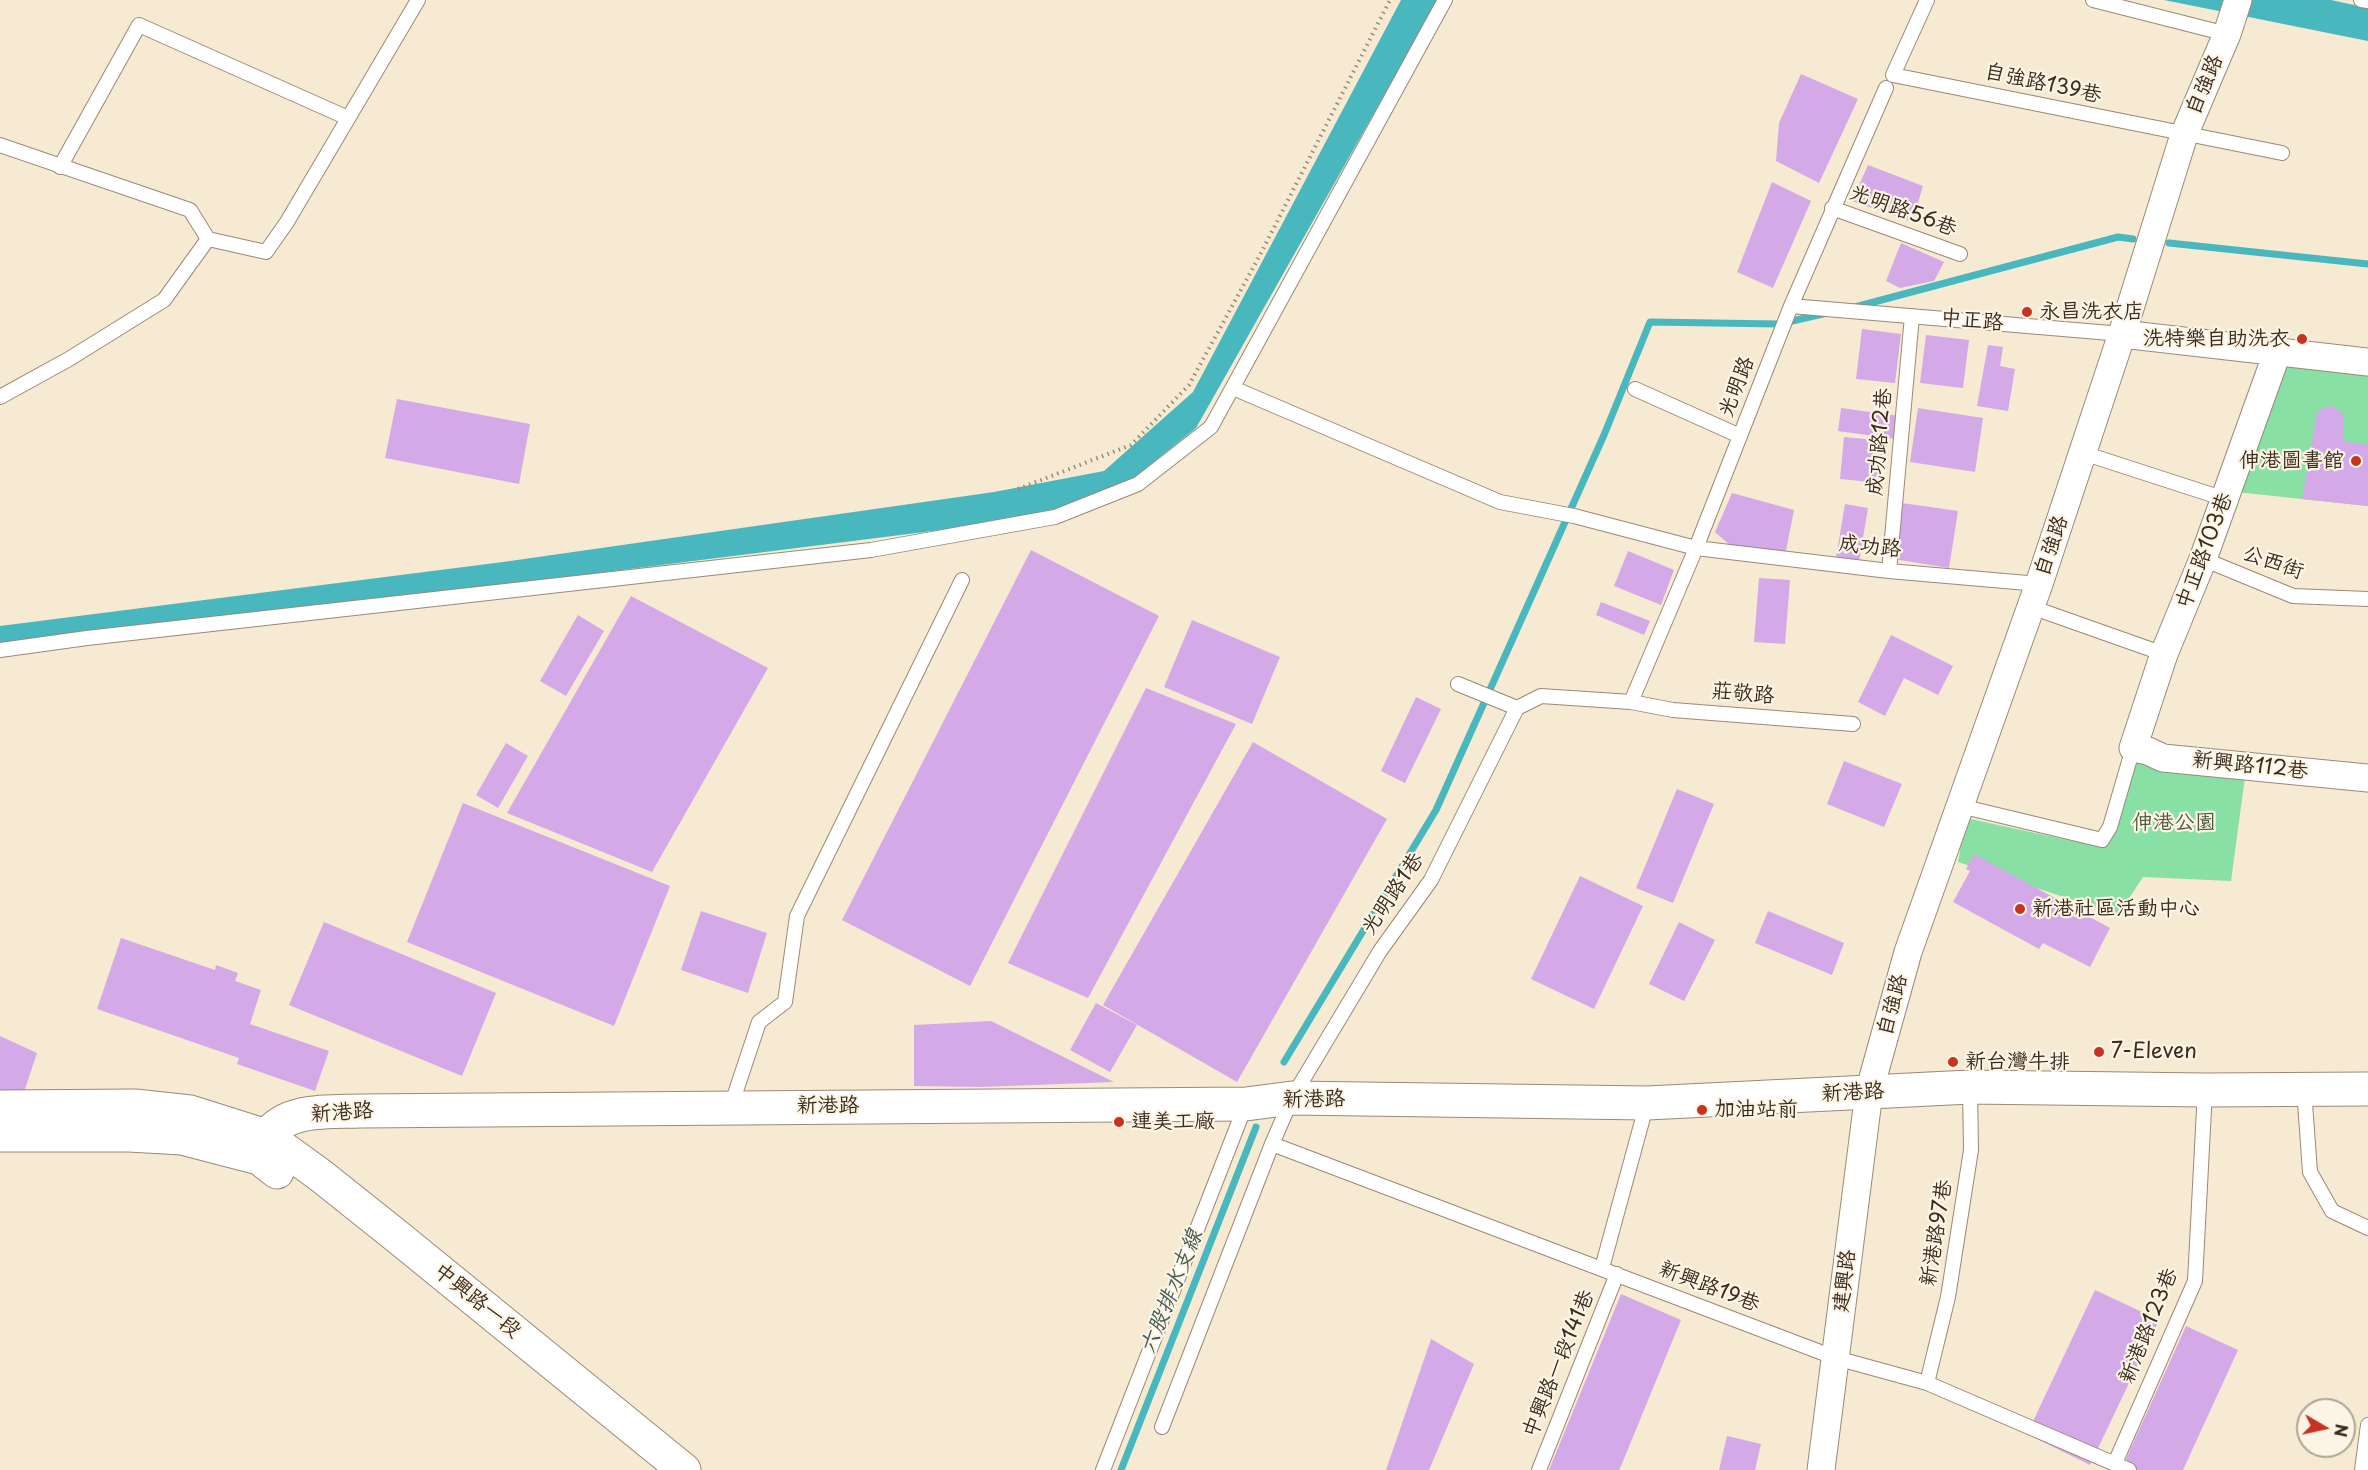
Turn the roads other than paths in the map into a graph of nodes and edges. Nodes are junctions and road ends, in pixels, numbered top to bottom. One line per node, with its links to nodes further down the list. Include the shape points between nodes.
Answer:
1 (418, 0): 10 (lane)
2 (1445, 0): 23 (lane)
3 (1927, 0): 11 (lane, 自強路139巷, via 1893,75)
4 (2093, 0): 8 (lane)
5 (2238, 0): 8 (street, 自強路)
6 (2361, 0): 7 (lane)
7 (2368, 1)
8 (2227, 34): 11 (street, 自強路)
9 (1886, 88): 15 (lane, 光明路)
10 (348, 118): 14 (lane, via 139,25); 16 (lane, via 266,252)
11 (2184, 135): 13 (lane, 自強路139巷); 20 (street, 自強路)
12 (0, 145): 14 (lane)
13 (2282, 153)
14 (60, 167): 16 (lane, via 190,210)
15 (1832, 208): 17 (lane, 光明路56巷); 18 (lane, 光明路)
16 (208, 239): 25 (lane, via 164,300)
17 (1960, 254)
18 (1790, 309): 19 (lane, 中正路); 26 (lane, 光明路)
19 (1912, 316): 20 (lane, 中正路); 31 (lane, 成功路12巷)
20 (2122, 334): 21 (street, 中正路); 27 (street, 自強路)
21 (2277, 353): 22 (street, 中正路); 28 (street, 中正路103巷)
22 (2368, 362)
23 (1233, 388): 29 (lane, 成功路, via 1500,502 1574,516); 35 (lane, via 1211,427 1138,484 1055,517 872,549)
24 (1635, 389): 26 (lane)
25 (0, 397)
26 (1740, 436): 29 (lane, 光明路)
27 (2083, 453): 28 (lane); 33 (street, 自強路)
28 (2225, 499): 30 (street, 中正路103巷)
29 (1696, 548): 31 (lane, 成功路); 38 (lane, 光明路)
30 (2203, 559): 34 (lane, 公西街, via 2293,596); 36 (street, 中正路103巷)
31 (1889, 571): 33 (lane, 成功路)
32 (962, 580): 52 (lane, via 797,916 785,1002 759,1022)
33 (2035, 595): 36 (lane, 成功路); 43 (street, 自強路)
34 (2368, 598)
35 (0, 650)
36 (2164, 654): 41 (street, 中正路103巷)
37 (1458, 684): 39 (lane)
38 (1631, 702): 39 (lane, via 1541,696); 40 (lane, 莊敬路, via 1672,710)
39 (1517, 708): 49 (lane, 光明路1巷, via 1431,880 1380,951)
40 (1853, 724)
41 (2133, 748): 42 (street, 新興路112巷, via 2163,758); 43 (lane, via 2110,827 2102,840)
42 (2368, 778)
43 (1960, 806): 48 (street, 自強路, via 1908,952)
44 (1970, 1086): 47 (street, 新港路); 48 (street, 新港路); 61 (lane, 新港路97巷, via 1971,1150 1948,1297)
45 (2304, 1089): 46 (street, 新港路); 47 (street, 新港路); 57 (lane, via 2310,1172 2332,1211)
46 (2368, 1089)
47 (2205, 1090): 64 (lane, 新港路123巷, via 2195,1281)
48 (1869, 1092): 50 (street, 新港路); 60 (street, 建興路)
49 (1292, 1098): 50 (street, 新港路); 51 (street, 新港路); 55 (lane, 光明路1巷)
50 (1647, 1103): 58 (lane)
51 (1246, 1104): 52 (street, 新港路); 67 (lane)
52 (731, 1106): 56 (street, 新港路, via 314,1113 286,1118)
53 (0, 1107): 56 (street, via 135,1106 190,1112)
54 (0, 1135): 56 (street, via 129,1135)
55 (1272, 1144): 58 (lane, 新興路19巷); 63 (lane, 光明路1巷)
56 (263, 1147): 65 (street, 中興路一段); 66 (street, 中興路一段, via 320,1175)
57 (2368, 1228)
58 (1602, 1268): 59 (lane, 新興路19巷)
59 (1617, 1274): 60 (lane, 新興路19巷); 68 (lane, 中興路一段141巷)
60 (1836, 1358): 61 (lane, 新興路19巷); 69 (street, 建興路)
61 (1927, 1383): 64 (lane, 新興路19巷)
62 (2368, 1425): 71 (lane)
63 (1162, 1427)
64 (2115, 1463): 70 (lane, 新興路19巷)
65 (648, 1470)
66 (684, 1470)
67 (1103, 1470)
68 (1539, 1470)
69 (1821, 1470)
70 (2129, 1470)
71 (2362, 1470)

